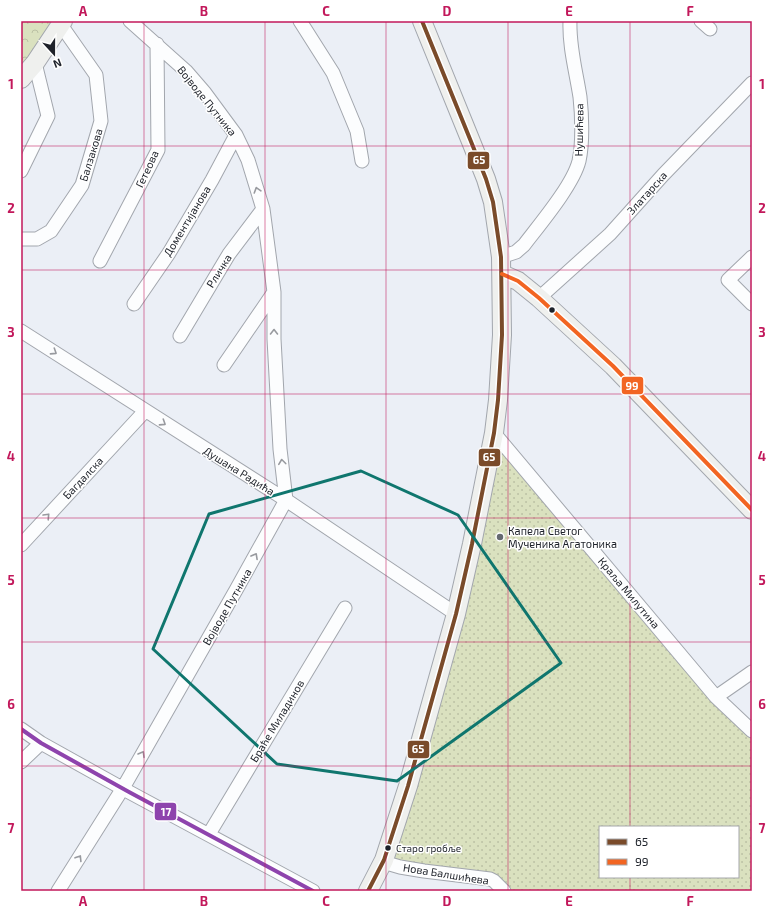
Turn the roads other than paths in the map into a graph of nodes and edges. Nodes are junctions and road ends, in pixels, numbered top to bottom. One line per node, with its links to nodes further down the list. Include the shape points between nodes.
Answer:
1 (130, 21): 6 (street, Војводе Путника)
2 (300, 21): 11 (street, via 333,73 357,131)
3 (422, 21): 17 (street, via 486,179 493,202)
4 (570, 21): 17 (street, Нушићева, via 571,49 580,98 578,162 566,188 524,246)
5 (62, 23): 7 (street); 14 (street, Балзакова, via 96,75 101,121 82,185 56,224 51,231 37,239)
6 (157, 44): 10 (street, Војводе Путника, via 186,72); 16 (street, Гетеова, via 158,150)
7 (35, 63): 8 (street); 12 (street, via 48,116)
8 (21, 79)
9 (752, 83): 19 (street, Златарска, via 610,234)
10 (236, 135): 13 (street, Војводе Путника, one-way to 10, via 248,160); 20 (street, Доментијанова, via 169,254)
11 (362, 161)
12 (21, 172)
13 (263, 209): 18 (street, Војводе Путника); 23 (street, Рличка, via 229,254)
14 (21, 239)
15 (752, 257): 21 (street, via 728,280)
16 (100, 261)
17 (502, 265): 19 (street); 26 (street, via 502,335)
18 (274, 292): 24 (street); 27 (street, Војводе Путника, one-way to 18, via 280,449)
19 (539, 298): 28 (street, via 613,366)
20 (134, 304)
21 (752, 304)
22 (21, 331): 25 (street, Душана Радића, one-way to 25)
23 (180, 336)
24 (224, 365)
25 (145, 411): 27 (street, Душана Радића, one-way to 27); 29 (street, Багдалска, one-way to 25)
26 (494, 433): 31 (street); 33 (street, Краља Милутина)
27 (286, 500): 31 (street, Душана Радића); 38 (street, Војводе Путника, one-way to 27)
28 (752, 510)
29 (21, 545)
30 (345, 608): 39 (street, Браће Миладинов)
31 (456, 614): 40 (street, via 408,786)
32 (752, 672): 33 (street)
33 (716, 697): 35 (street, Краља Милутина)
34 (21, 729): 36 (street)
35 (752, 732)
36 (41, 743): 37 (street); 38 (street)
37 (21, 762)
38 (122, 788): 39 (street); 41 (street, Војводе Путника, one-way to 38)
39 (209, 834): 42 (street)
40 (383, 862): 43 (street); 44 (street, Нова Балшићева, via 424,871 490,879)
41 (58, 891)
42 (313, 891)
43 (368, 891)
44 (504, 891)

